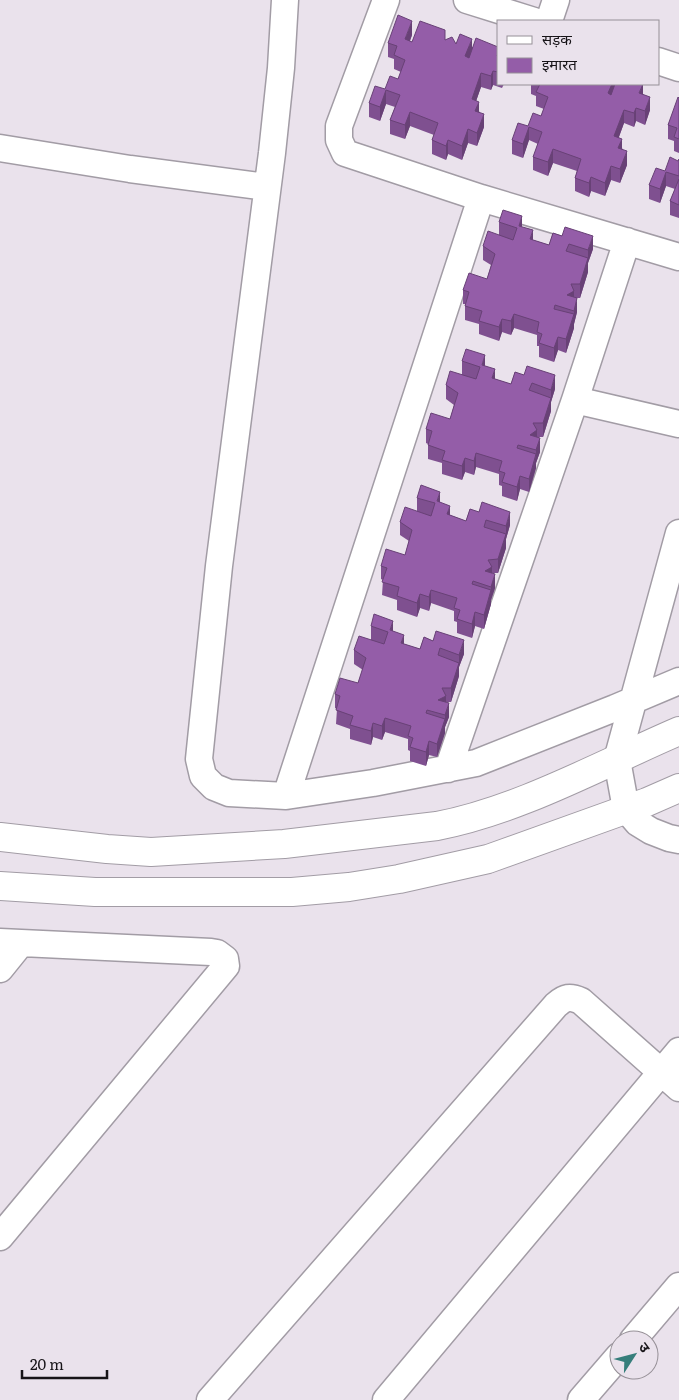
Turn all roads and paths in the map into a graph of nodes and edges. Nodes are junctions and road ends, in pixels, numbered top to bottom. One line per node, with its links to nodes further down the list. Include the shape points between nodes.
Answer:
1 (285, 0): 10 (street)
2 (386, 0): 11 (street, via 339,126 339,140 345,153)
3 (467, 0): 5 (street)
4 (556, 0): 6 (street)
5 (531, 20)
6 (549, 20)
7 (659, 61): 8 (street)
8 (679, 68)
9 (0, 148): 10 (street)
10 (267, 188): 23 (street, via 219,566 200,759 203,776 214,787 230,793)
11 (481, 198): 12 (street); 23 (street)
12 (627, 241): 13 (street); 14 (street)
13 (679, 257)
14 (576, 400): 15 (street); 21 (street)
15 (679, 424)
16 (679, 533): 18 (street)
17 (679, 680): 18 (street)
18 (634, 700): 20 (street); 21 (street, via 476,763)
19 (679, 731): 20 (street)
20 (617, 760): 24 (street); 25 (street, via 500,808 461,821 418,828 284,844 151,852)
21 (448, 769): 23 (street)
22 (679, 788): 24 (street)
23 (286, 796)
24 (626, 810): 26 (street, via 650,831); 27 (street, via 488,859 349,887 292,892 95,892)
25 (0, 837)
26 (676, 842)
27 (0, 886)
28 (10, 943): 29 (street); 32 (street, via 211,952 222,955 226,966)
29 (0, 969)
30 (679, 1051): 31 (street)
31 (670, 1080): 36 (street, via 581,1001 572,997 563,999); 37 (street)
32 (0, 1237)
33 (679, 1286): 34 (street)
34 (642, 1330)
35 (609, 1368): 38 (street)
36 (210, 1400)
37 (386, 1400)
38 (581, 1400)

